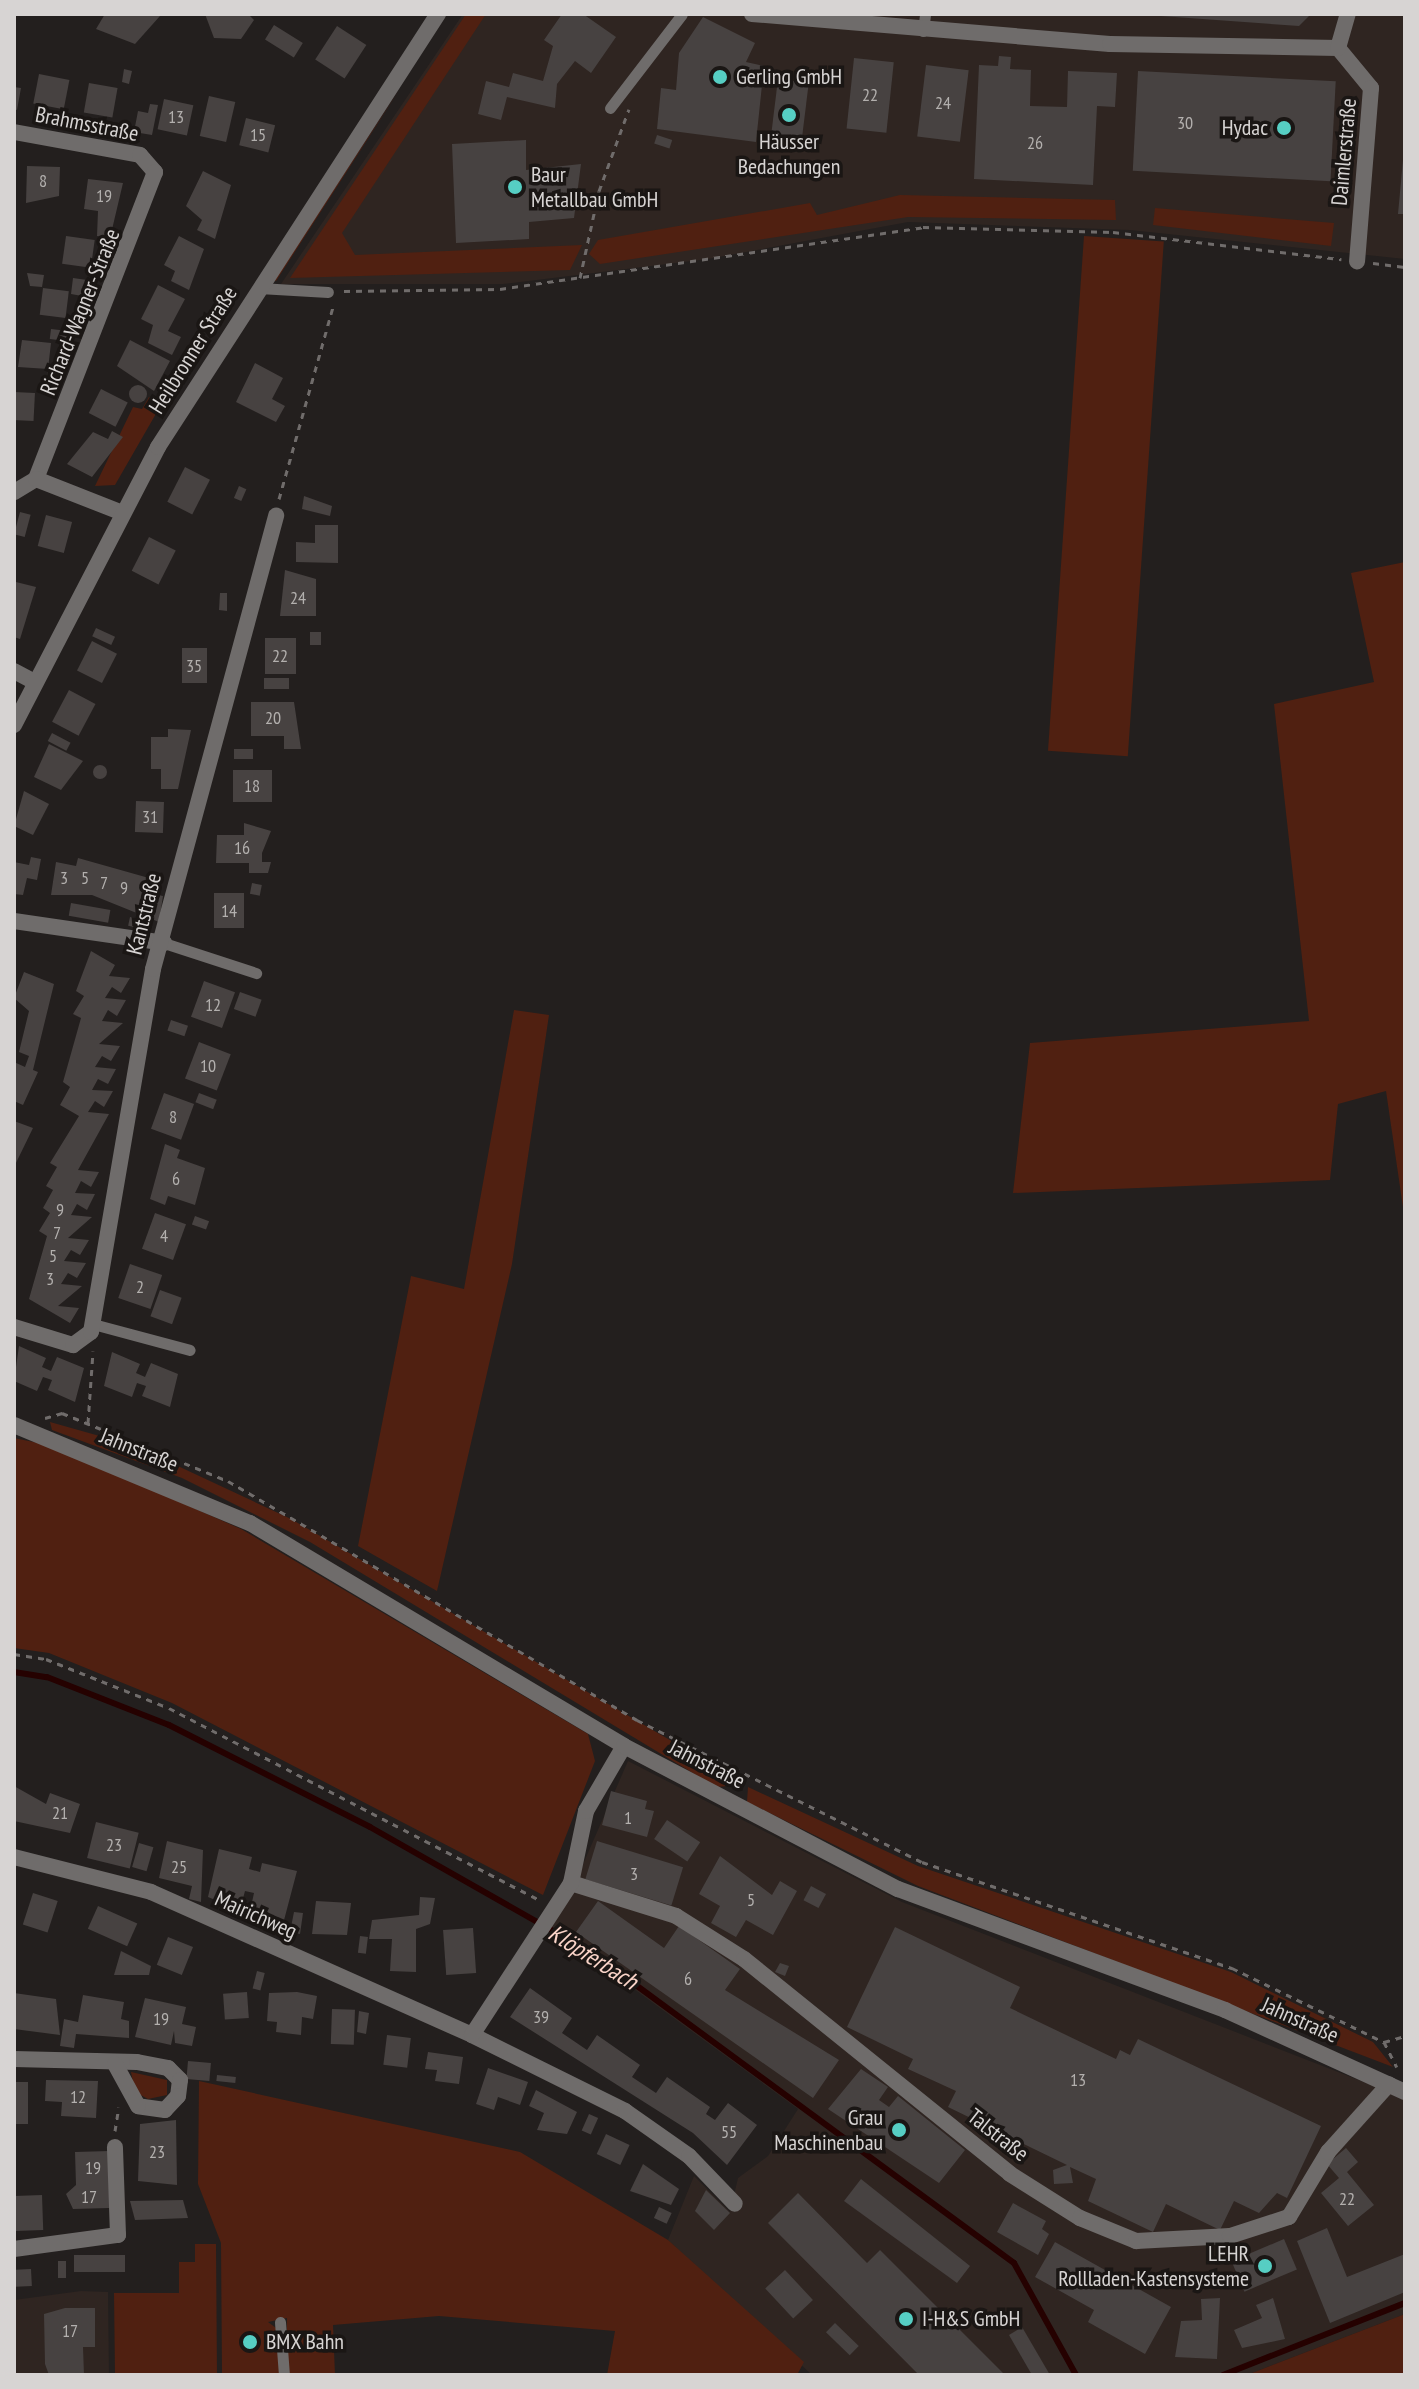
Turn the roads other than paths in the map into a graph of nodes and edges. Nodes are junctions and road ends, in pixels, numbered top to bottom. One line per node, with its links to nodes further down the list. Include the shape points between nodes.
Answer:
1 (438, 14): 11 (street, Heilbronner Straße)
2 (682, 14): 7 (lane)
3 (752, 14): 5 (street)
4 (1348, 14): 6 (street)
5 (924, 23): 6 (street)
6 (1338, 48): 10 (street, Daimlerstraße, via 1371,88)
7 (610, 108)
8 (14, 132): 9 (street, Brahmsstraße)
9 (150, 160): 13 (street, Richard-Wagner-Straße, via 152,192)
10 (1357, 261)
11 (259, 288): 12 (lane); 15 (street, Heilbronner Straße)
12 (333, 291)
13 (36, 479): 14 (street); 15 (street)
14 (14, 492)
15 (120, 512): 18 (street, Heilbronner Straße)
16 (276, 515): 21 (street, Kantstraße, via 179,863)
17 (14, 671): 18 (street)
18 (35, 682): 19 (street, Heilbronner Straße)
19 (14, 725)
20 (14, 921): 21 (street)
21 (164, 943): 22 (lane); 24 (street, Kantstraße, via 153,969)
22 (256, 973)
23 (14, 1327): 24 (street, via 73,1345)
24 (91, 1331): 25 (lane)
25 (190, 1350)
26 (16, 1425): 27 (street, Jahnstraße, via 250,1523)
27 (624, 1746): 29 (street, via 586,1811); 33 (street, Jahnstraße, via 898,1889 1225,2010)
28 (14, 1857): 30 (street, Mairichweg, via 151,1892)
29 (571, 1883): 30 (street); 33 (street, Talstraße, via 676,1916 828,2019 1010,2174 1080,2218 1136,2241 1230,2236 1289,2217 1328,2152)
30 (472, 2035): 36 (street, Mairichweg, via 625,2111 689,2156)
31 (14, 2059): 32 (street)
32 (115, 2064): 32 (street, via 125,2093 138,2106 165,2110 178,2096 180,2080 168,2068)
33 (1389, 2084): 34 (street, Jahnstraße)
34 (1405, 2092)
35 (115, 2147): 37 (street, via 118,2235)
36 (735, 2204)
37 (14, 2249)
38 (280, 2322): 39 (lane)
39 (284, 2375)

